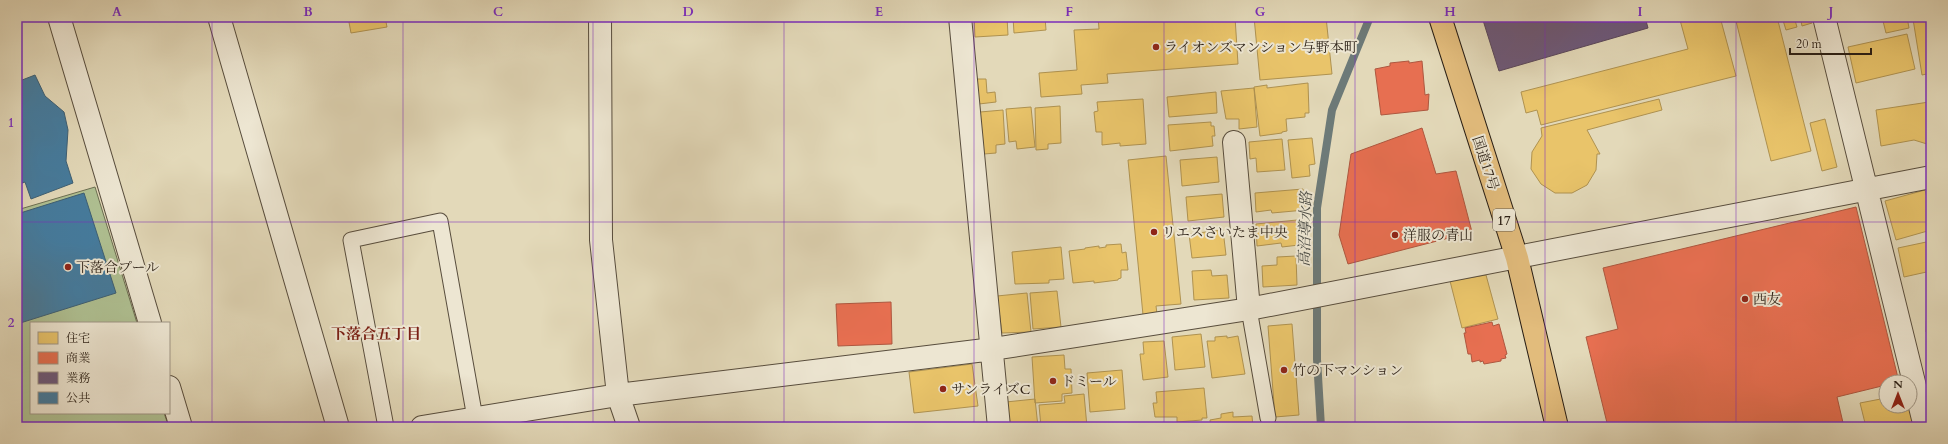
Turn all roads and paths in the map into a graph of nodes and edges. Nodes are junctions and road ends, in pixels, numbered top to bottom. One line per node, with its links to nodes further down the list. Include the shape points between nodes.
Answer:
1 (59, 17): 12 (street)
2 (219, 17): 20 (street)
3 (600, 17): 15 (street, via 601,240)
4 (960, 17): 13 (street)
5 (1440, 17): 10 (highway, 国道17号 / 17)
6 (1824, 17): 9 (street)
7 (1234, 142): 11 (street)
8 (1931, 177): 9 (street)
9 (1867, 189): 10 (street); 18 (street)
10 (1517, 258): 11 (street); 25 (highway, 国道17号 / 17)
11 (1249, 309): 13 (street); 17 (lane)
12 (150, 322)
13 (993, 349): 15 (street); 24 (street)
14 (170, 390): 19 (street)
15 (618, 395): 16 (street); 23 (street)
16 (475, 418): 21 (lane, via 440,221 351,240); 22 (street)
17 (1268, 418)
18 (1926, 423)
19 (181, 427)
20 (338, 427)
21 (386, 427)
22 (422, 427)
23 (629, 427)
24 (999, 427)
25 (1557, 427)

